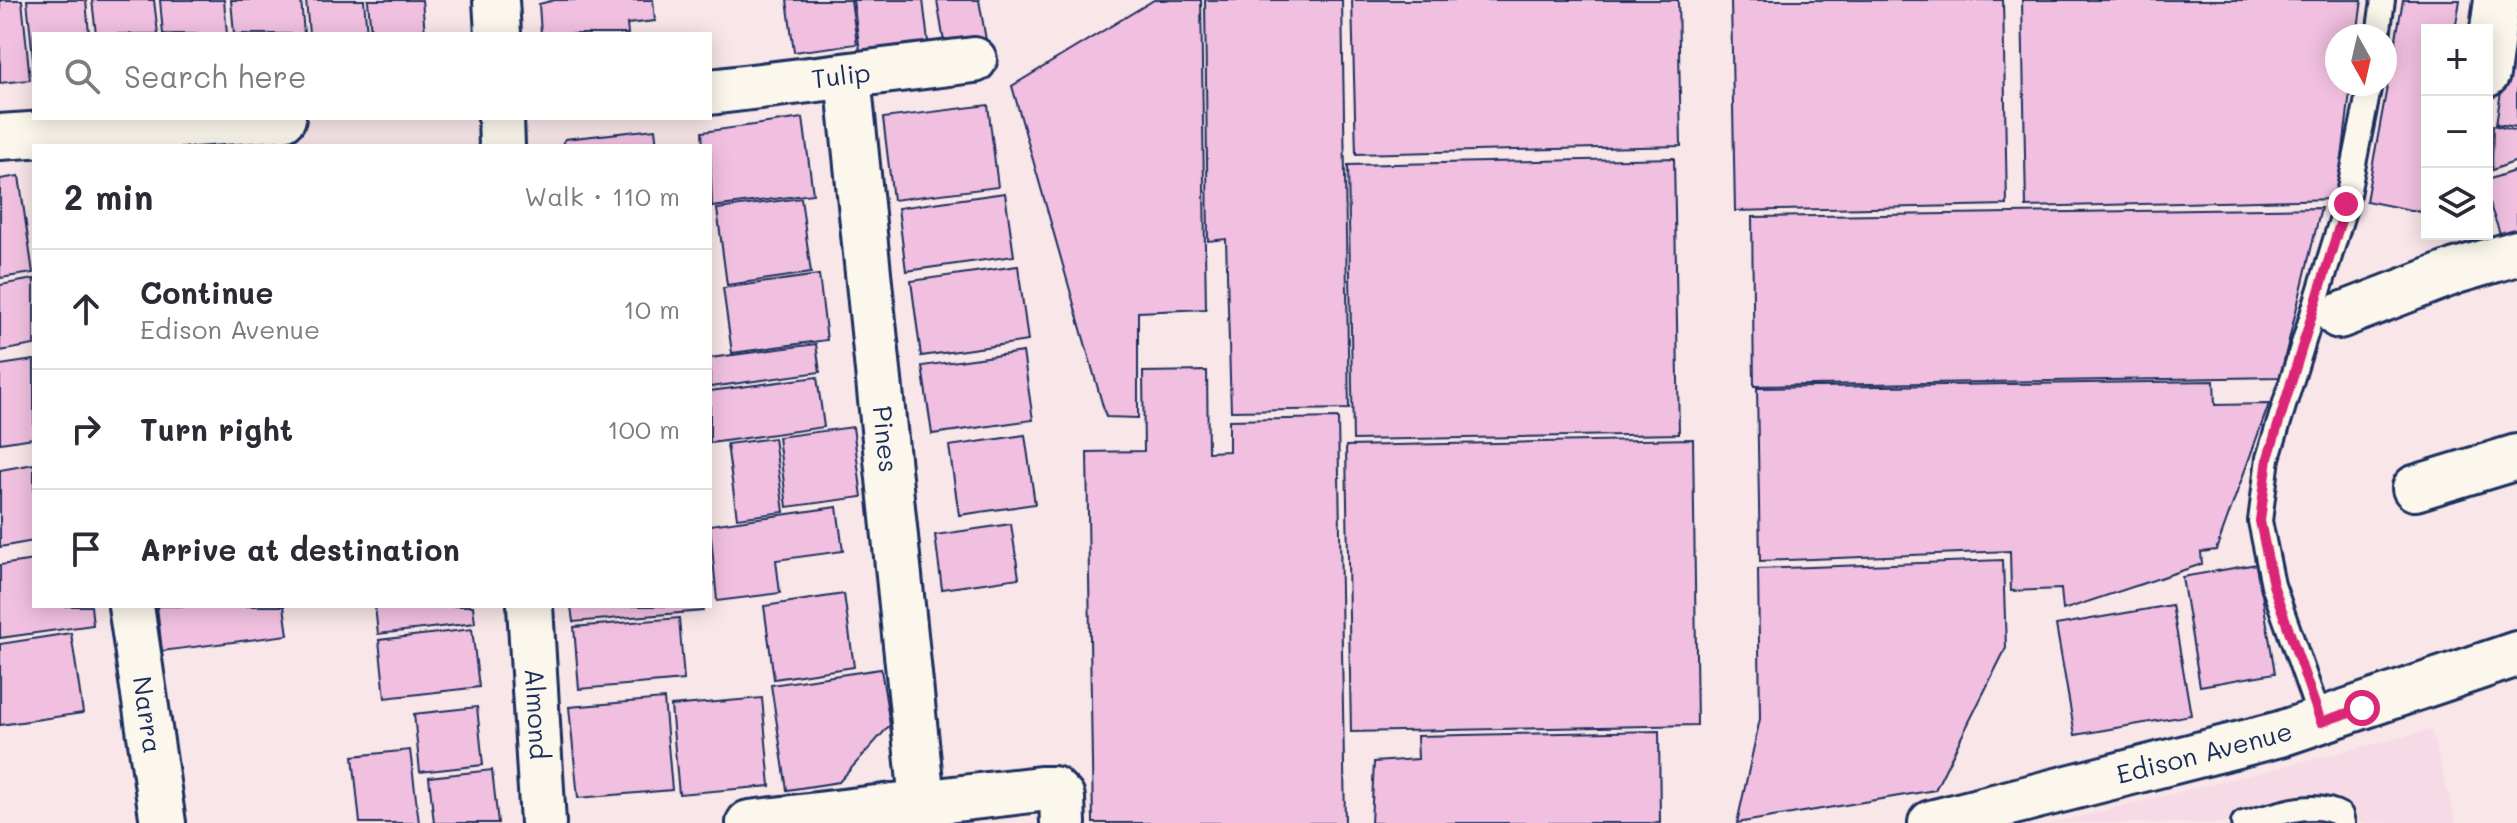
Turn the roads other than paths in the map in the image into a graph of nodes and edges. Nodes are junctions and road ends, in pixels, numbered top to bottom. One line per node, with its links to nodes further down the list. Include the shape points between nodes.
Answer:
1 (496, 0): 6 (street)
2 (2383, 0): 4 (lane)
3 (2497, 0): 5 (street)
4 (2380, 24)
5 (2493, 30)
6 (498, 32)
7 (974, 60): 8 (street, Tulip)
8 (848, 77): 9 (street, Tulip); 25 (street, Pines)
9 (712, 92)
10 (2368, 96): 24 (lane, via 2346,204 2268,458 2260,521 2273,585)
11 (262, 120): 14 (street)
12 (501, 120): 15 (street)
13 (0, 137): 14 (street)
14 (62, 139)
15 (502, 144)
16 (2459, 252): 17 (street); 18 (street)
17 (2517, 253)
18 (2339, 316)
19 (2517, 457): 20 (street)
20 (2415, 488)
21 (131, 608): 26 (street, Narra)
22 (530, 608): 27 (street, Almond)
23 (2517, 654): 24 (street, Edison Avenue)
24 (2321, 722): 30 (street, Edison Avenue)
25 (922, 801): 28 (street); 29 (street, via 1053,789 1062,798)
26 (163, 823)
27 (543, 823)
28 (749, 823)
29 (1063, 823)
30 (1931, 823)
31 (2243, 823): 32 (lane, via 2310,807 2327,807 2341,815)
32 (2343, 823)

